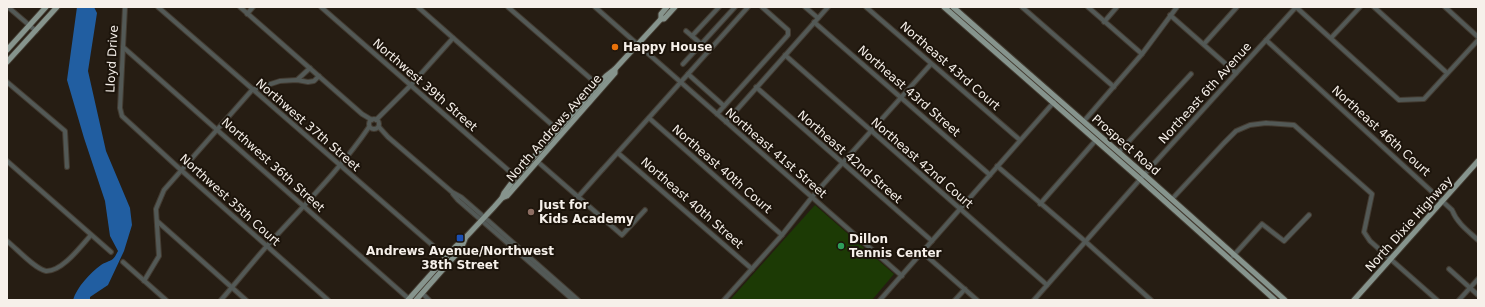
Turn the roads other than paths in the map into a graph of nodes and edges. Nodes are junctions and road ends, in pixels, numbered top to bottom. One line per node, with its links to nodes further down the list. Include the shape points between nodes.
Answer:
1 (8, 7): 38 (street)
2 (46, 7): 38 (main road)
3 (57, 7): 40 (main road)
4 (125, 7): 50 (street, Lloyd Drive)
5 (158, 7): 74 (street, Northwest 37th Street)
6 (240, 7): 32 (street)
7 (253, 7): 32 (street)
8 (321, 7): 71 (street, Northwest 39th Street)
9 (418, 7): 43 (street)
10 (508, 7): 70 (street)
11 (595, 7): 49 (street, Northeast 41st Street)
12 (666, 7): 34 (main road, North Andrews Avenue)
13 (675, 7): 34 (main road, North Andrews Avenue)
14 (719, 7): 42 (street)
15 (733, 7): 47 (street)
16 (748, 7): 52 (street)
17 (762, 7): 78 (street, via 788,30 788,36)
18 (805, 7): 35 (street, Northeast 43rd Street)
19 (828, 7): 35 (street)
20 (866, 7): 59 (street, Northeast 43rd Court)
21 (944, 7): 39 (main road, Prospect Road)
22 (953, 7): 36 (main road, Prospect Road)
23 (1022, 7): 73 (street)
24 (1088, 7): 37 (street)
25 (1118, 7): 37 (street)
26 (1177, 7): 33 (street)
27 (1237, 7): 48 (street)
28 (1296, 7): 44 (street); 46 (street, Northeast 6th Avenue)
29 (1360, 7): 44 (street)
30 (1374, 7): 63 (street)
31 (1445, 7): 45 (street)
32 (247, 14): 60 (street)
33 (1170, 15): 48 (street); 53 (street)
34 (661, 19): 49 (main road, North Andrews Avenue)
35 (816, 20): 54 (street); 75 (street, Northeast 43rd Street)
36 (969, 21): 39 (main road); 76 (main road, Prospect Road)
37 (1104, 22): 53 (street)
38 (29, 25): 40 (street); 51 (main road)
39 (965, 26): 77 (main road, Prospect Road)
40 (36, 31): 56 (main road)
41 (686, 31): 42 (street)
42 (692, 36): 47 (street)
43 (453, 38): 71 (street); 87 (street)
44 (1331, 38): 63 (street, via 1399,100 1424,99)
45 (1478, 38): 63 (street)
46 (1266, 40): 62 (street, Northeast 6th Avenue); 108 (street, Northeast 46th Court)
47 (701, 44): 52 (street); 55 (street)
48 (1204, 44): 62 (street)
49 (638, 45): 61 (main road, North Andrews Avenue); 69 (street, Northeast 41st Street)
50 (123, 47): 79 (street, Lloyd Drive); 85 (street, Northwest 36th Street)
51 (7, 50)
52 (708, 51): 58 (street)
53 (1142, 54): 73 (street)
54 (785, 55): 72 (street); 86 (street, Northeast 42nd Court)
55 (689, 58): 57 (street); 58 (street)
56 (7, 62)
57 (683, 64)
58 (696, 64): 64 (street)
59 (931, 64): 75 (street); 88 (street, Northeast 43rd Court)
60 (310, 68): 66 (street); 67 (street)
61 (616, 69): 70 (main road, North Andrews Avenue); 87 (main road, North Andrews Avenue)
62 (1236, 73): 100 (street, Northeast 6th Avenue)
63 (1447, 73)
64 (688, 74): 69 (street); 78 (street)
65 (1191, 74): 90 (street)
66 (319, 76): 67 (street, via 314,81); 84 (street)
67 (297, 80): 74 (street, via 280,81)
68 (7, 82): 98 (street, via 65,131)
69 (680, 83): 80 (street, Northeast 41st Street); 81 (street)
70 (598, 85): 87 (main road, North Andrews Avenue)
71 (410, 86): 84 (street); 102 (street, Northwest 39th Street)
72 (756, 87): 83 (street); 95 (street, Northeast 42nd Street)
73 (1114, 87): 82 (street)
74 (252, 90): 85 (street); 96 (street, Northwest 37th Street)
75 (900, 98): 86 (street); 101 (street, Northeast 43rd Street)
76 (1057, 98): 77 (street); 82 (main road, Prospect Road)
77 (1053, 103): 88 (street); 89 (main road, Prospect Road)
78 (724, 106): 80 (street)
79 (120, 112): 99 (street, Northwest 35th Court)
80 (717, 114): 83 (street, Northeast 41st Street)
81 (648, 118): 91 (street); 117 (street, Northeast 40th Court)
82 (1084, 121): 90 (main road, Prospect Road)
83 (726, 122): 106 (street, Northeast 41st Street)
84 (374, 125): 96 (street); 114 (street, via 461,197)
85 (217, 129): 99 (street); 110 (street, Northwest 36th Street)
86 (871, 131): 95 (street); 111 (street, Northeast 42nd Court)
87 (560, 132): 94 (main road, North Andrews Avenue); 102 (main road, North Andrews Avenue)
88 (1020, 140): 97 (street)
89 (1096, 140): 103 (main road, Prospect Road); 109 (street)
90 (1119, 152): 100 (main road, Prospect Road)
91 (618, 153): 104 (street); 131 (street, Northeast 40th Street)
92 (7, 161): 116 (street)
93 (1478, 161): 108 (main road, North Dixie Highway)
94 (538, 162): 104 (street); 105 (main road, North Andrews Avenue, via 507,196)
95 (843, 163): 106 (street); 121 (street, Northeast 42nd Street)
96 (339, 166): 110 (street); 127 (street, Northwest 37th Street)
97 (997, 166): 101 (street); 109 (street)
98 (67, 167)
99 (181, 170): 115 (street, via 158,201); 123 (street, Northwest 35th Court)
100 (1145, 174): 103 (street, Northeast 6th Avenue); 107 (main road, Prospect Road)
101 (990, 175): 111 (street)
102 (516, 177): 105 (main road, North Andrews Avenue)
103 (1140, 179): 122 (street, Northeast 6th Avenue); 129 (main road, Prospect Road)
104 (578, 197): 112 (street, via 622,235)
105 (502, 198): 114 (main road, North Andrews Avenue)
106 (812, 198): 117 (street); 133 (street, Northeast 41st Street)
107 (1172, 199): 126 (main road, Prospect Road); 128 (street, via 1236,131 1250,125 1266,123 1294,125 1372,194 1364,232 1370,241)
108 (1442, 200): 119 (street, Northeast 46th Court, via 1461,225); 128 (main road, North Dixie Highway)
109 (1040, 204): 122 (street)
110 (304, 207): 123 (street); 147 (street, Northwest 36th Street)
111 (960, 209): 121 (street); 137 (street, Northeast 42nd Court)
112 (645, 210)
113 (1309, 215): 126 (street, via 1284,241 1262,224)
114 (483, 219): 118 (main road, North Andrews Avenue); 150 (street); 151 (street)
115 (156, 221): 135 (street, via 159,256); 138 (street)
116 (91, 235): 120 (street, via 61,267 46,271 36,266); 124 (street)
117 (782, 235): 131 (street)
118 (466, 237): 127 (main road, North Andrews Avenue); 141 (main road, North Andrews Avenue, via 461,249)
119 (1478, 240)
120 (7, 241)
121 (932, 241): 125 (street)
122 (1086, 242): 137 (street, Northeast 6th Avenue); 157 (street)
123 (266, 247): 138 (street); 146 (street, Northwest 35th Court)
124 (111, 252)
125 (922, 252): 133 (street); 140 (street)
126 (1234, 255): 129 (street); 159 (main road, Prospect Road)
127 (446, 257): 136 (main road, North Andrews Avenue)
128 (1391, 259): 160 (main road, North Dixie Highway); 161 (street)
129 (1230, 260): 158 (main road, Prospect Road)
130 (123, 262): 135 (street)
131 (752, 269): 152 (street)
132 (1449, 269): 139 (street)
133 (902, 276): 153 (street)
134 (1478, 279): 139 (street)
135 (144, 280): 143 (street)
136 (422, 284): 141 (main road); 147 (main road, North Andrews Avenue)
137 (1047, 285): 156 (street, Northeast 6th Avenue)
138 (232, 288): 144 (street); 145 (street)
139 (1470, 288): 142 (street); 162 (street)
140 (965, 289): 154 (street); 155 (street)
141 (422, 294): 148 (main road, North Andrews Avenue); 149 (street)
142 (1478, 295)
143 (166, 300)
144 (221, 300)
145 (246, 300)
146 (328, 300)
147 (409, 300)
148 (416, 300)
149 (429, 300)
150 (572, 300)
151 (578, 300)
152 (724, 300)
153 (880, 300)
154 (955, 300)
155 (977, 300)
156 (1034, 300)
157 (1151, 300)
158 (1275, 300)
159 (1285, 300)
160 (1354, 300)
161 (1437, 300)
162 (1460, 300)

